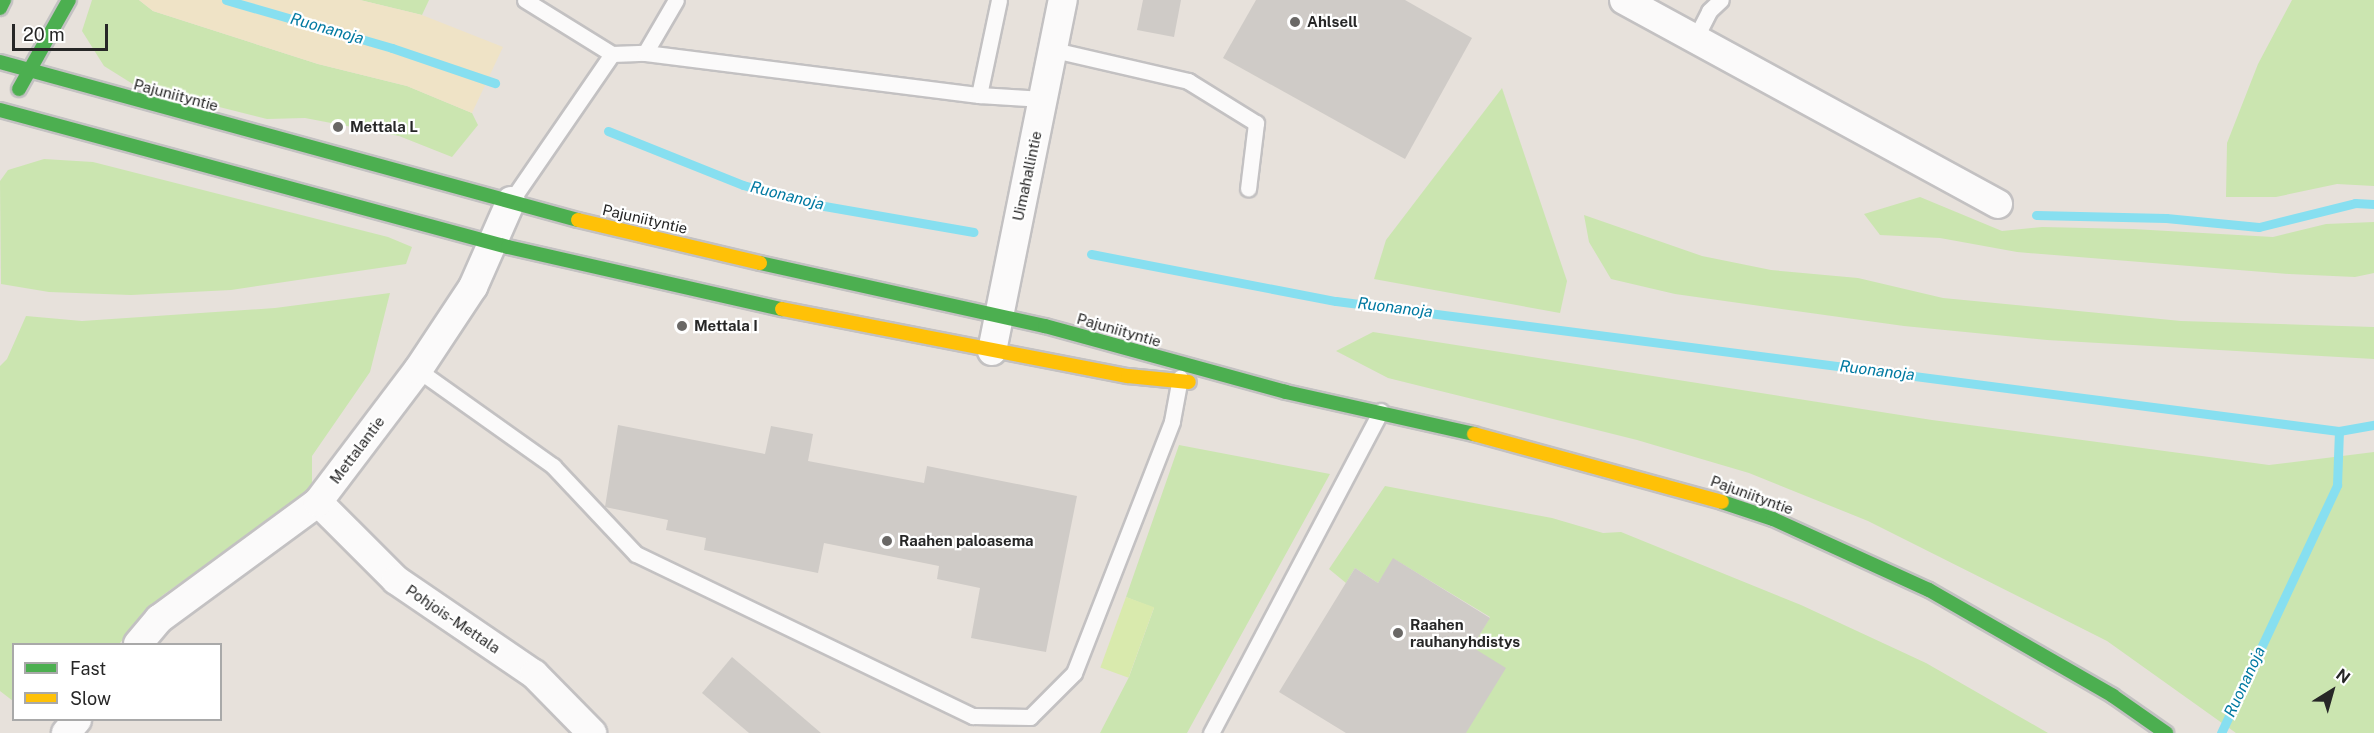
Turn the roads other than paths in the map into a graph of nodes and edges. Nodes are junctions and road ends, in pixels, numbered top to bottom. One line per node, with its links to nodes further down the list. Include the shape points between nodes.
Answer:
1 (4, 0): 9 (street)
2 (69, 0): 15 (street)
3 (525, 0): 12 (lane)
4 (676, 0): 13 (lane)
5 (999, 0): 16 (lane)
6 (1063, 0): 11 (street, Uimahallintie)
7 (1624, 0): 10 (street)
8 (1720, 0): 10 (lane, via 1709,11)
9 (0, 8)
10 (1695, 39): 21 (street)
11 (1054, 50): 17 (street, Uimahallintie); 19 (lane, via 1188,81 1256,123)
12 (612, 54): 13 (lane); 20 (lane)
13 (645, 54): 16 (lane)
14 (0, 62): 15 (street, Pajuniityntie)
15 (29, 70): 18 (street); 20 (street, Pajuniityntie)
16 (979, 95): 17 (lane)
17 (1043, 99): 23 (street, Uimahallintie)
18 (2, 115): 22 (street, Pajuniityntie)
19 (1248, 189)
20 (511, 201): 22 (street, Mettalantie); 23 (street, Pajuniityntie, via 609,229)
21 (1998, 204)
22 (493, 243): 24 (street, Pajuniityntie, via 664,284); 26 (street, Mettalantie, via 473,287)
23 (999, 316): 24 (street, Uimahallintie); 25 (street, Pajuniityntie)
24 (992, 351): 27 (street, Pajuniityntie)
25 (1182, 365): 27 (lane); 28 (street, Pajuniityntie)
26 (418, 370): 27 (lane, via 553,466 636,554 973,716 1030,717 1074,673 1172,421); 30 (street, Mettalantie)
27 (1179, 381): 28 (street, Pajuniityntie)
28 (1286, 392): 29 (street, Pajuniityntie)
29 (1381, 411): 35 (lane); 36 (street, Pajuniityntie, via 1605,466 1773,519 1856,554 1939,596 2113,696)
30 (318, 502): 31 (street, Mettalantie, via 159,619); 34 (street, Pohjois-Mettala, via 396,580 534,674)
31 (140, 643)
32 (76, 721): 33 (street)
33 (66, 733)
34 (592, 733)
35 (1211, 733)
36 (2166, 733)

